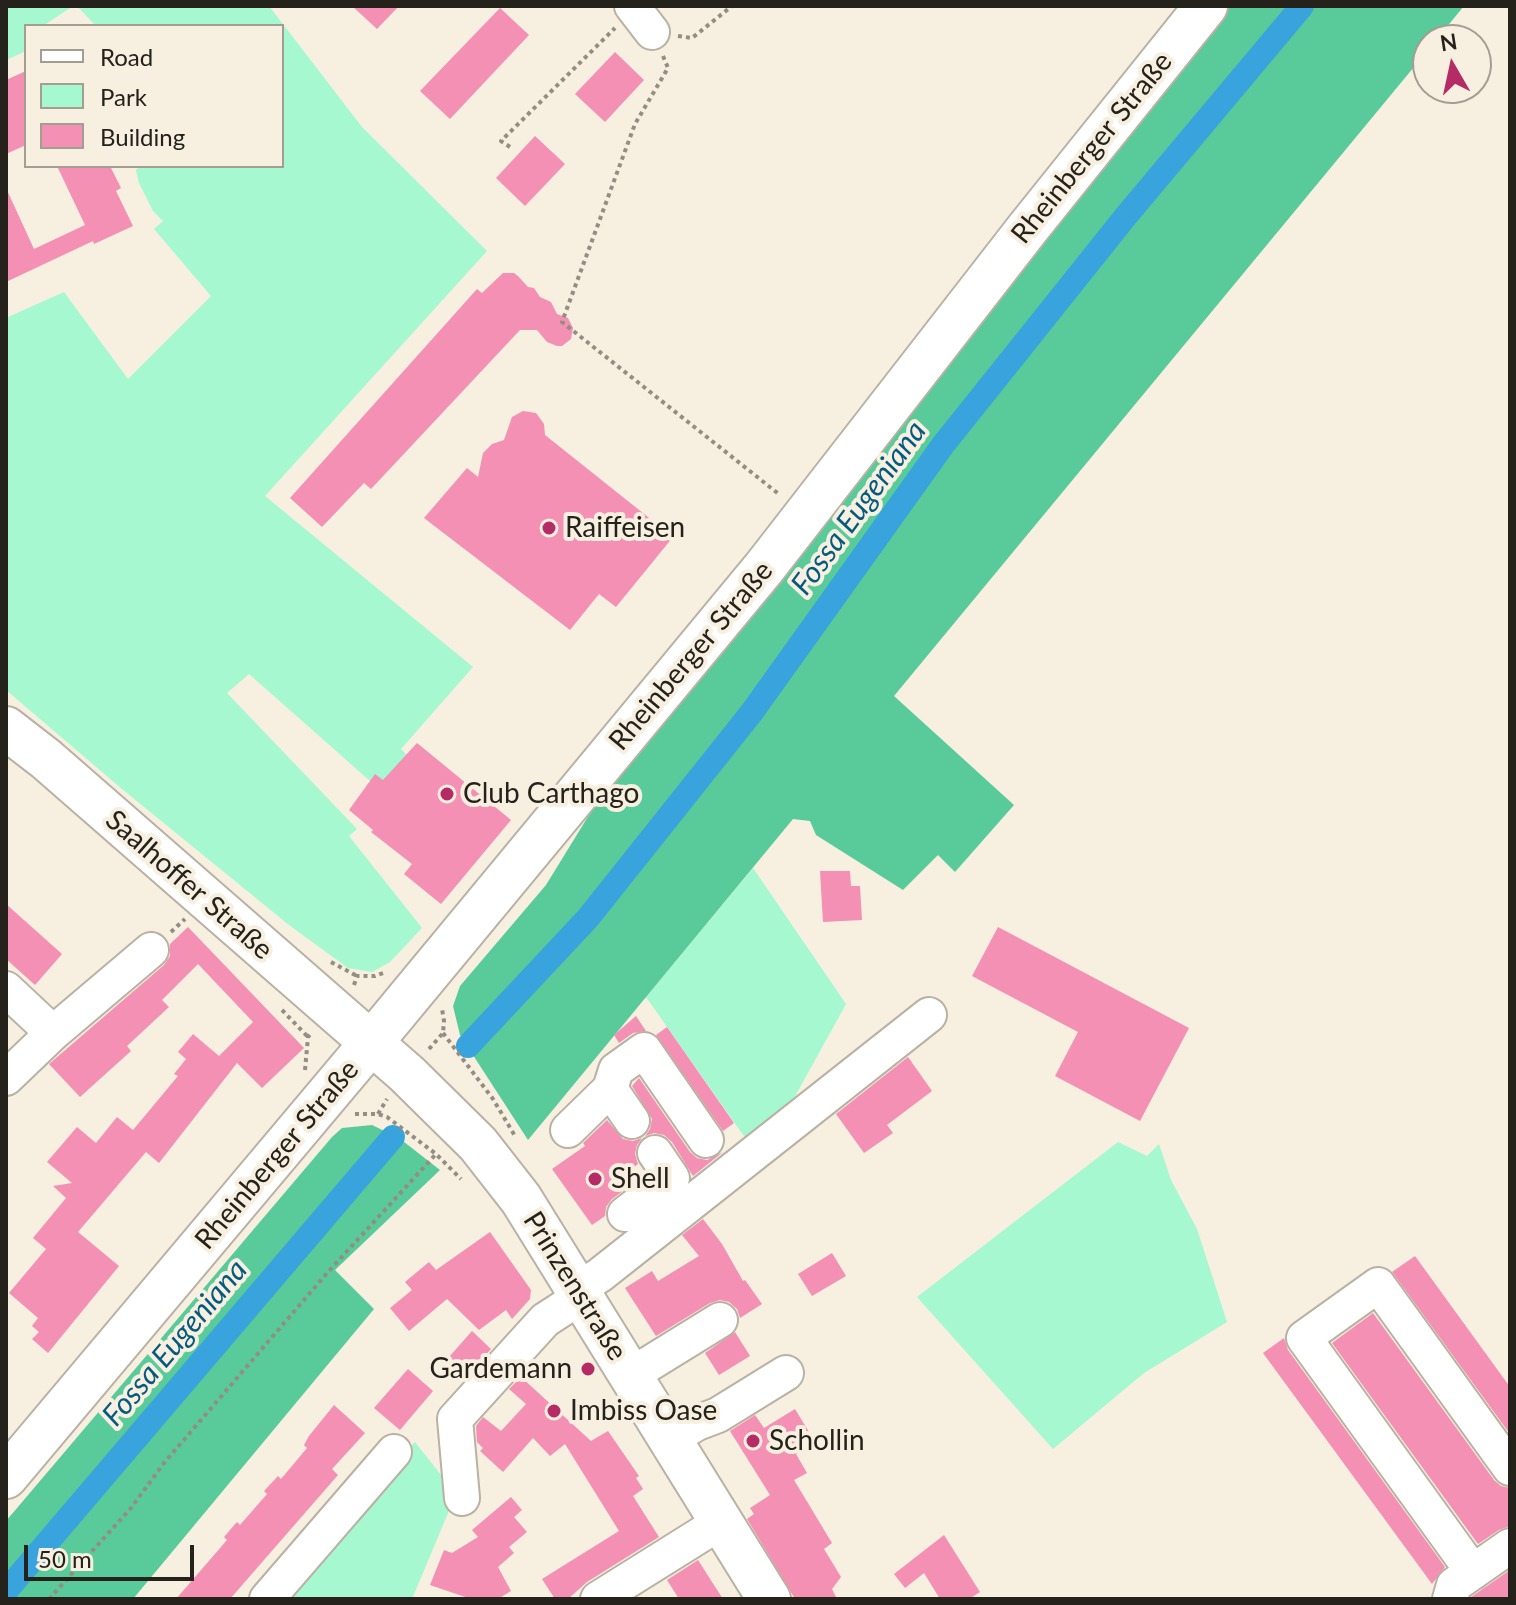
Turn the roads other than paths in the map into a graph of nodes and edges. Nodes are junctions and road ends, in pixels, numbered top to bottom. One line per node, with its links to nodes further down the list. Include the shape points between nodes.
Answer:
1 (1206, 6): 7 (main road, Rheinberger Straße, via 806,515)
2 (6, 728): 7 (main road, Saalhoffer Straße)
3 (151, 950): 6 (street)
4 (6, 989): 6 (street)
5 (929, 1015): 15 (street)
6 (53, 1033): 8 (street)
7 (371, 1043): 15 (main road, Prinzenstraße, via 501,1171); 22 (main road, Rheinberger Straße)
8 (6, 1078)
9 (610, 1089): 10 (street); 11 (street); 12 (street, via 616,1070 644,1050)
10 (632, 1121)
11 (568, 1130)
12 (706, 1140)
13 (655, 1153): 14 (street, via 672,1178)
14 (625, 1214)
15 (580, 1293): 18 (main road, Prinzenstraße); 23 (street, via 545,1320 455,1419)
16 (720, 1320): 18 (street)
17 (786, 1373): 19 (street)
18 (631, 1375): 19 (main road, Prinzenstraße)
19 (670, 1439): 24 (main road, Prinzenstraße)
20 (394, 1452): 27 (street)
21 (1510, 1468): 26 (street, via 1378,1285 1304,1338)
22 (6, 1477)
23 (462, 1498)
24 (721, 1522): 30 (street); 31 (main road, Prinzenstraße)
25 (1510, 1546): 26 (street)
26 (1473, 1572): 32 (street, via 1454,1585)
27 (267, 1599)
28 (579, 1599): 29 (street)
29 (588, 1599)
30 (598, 1599)
31 (768, 1599)
32 (1450, 1599)

